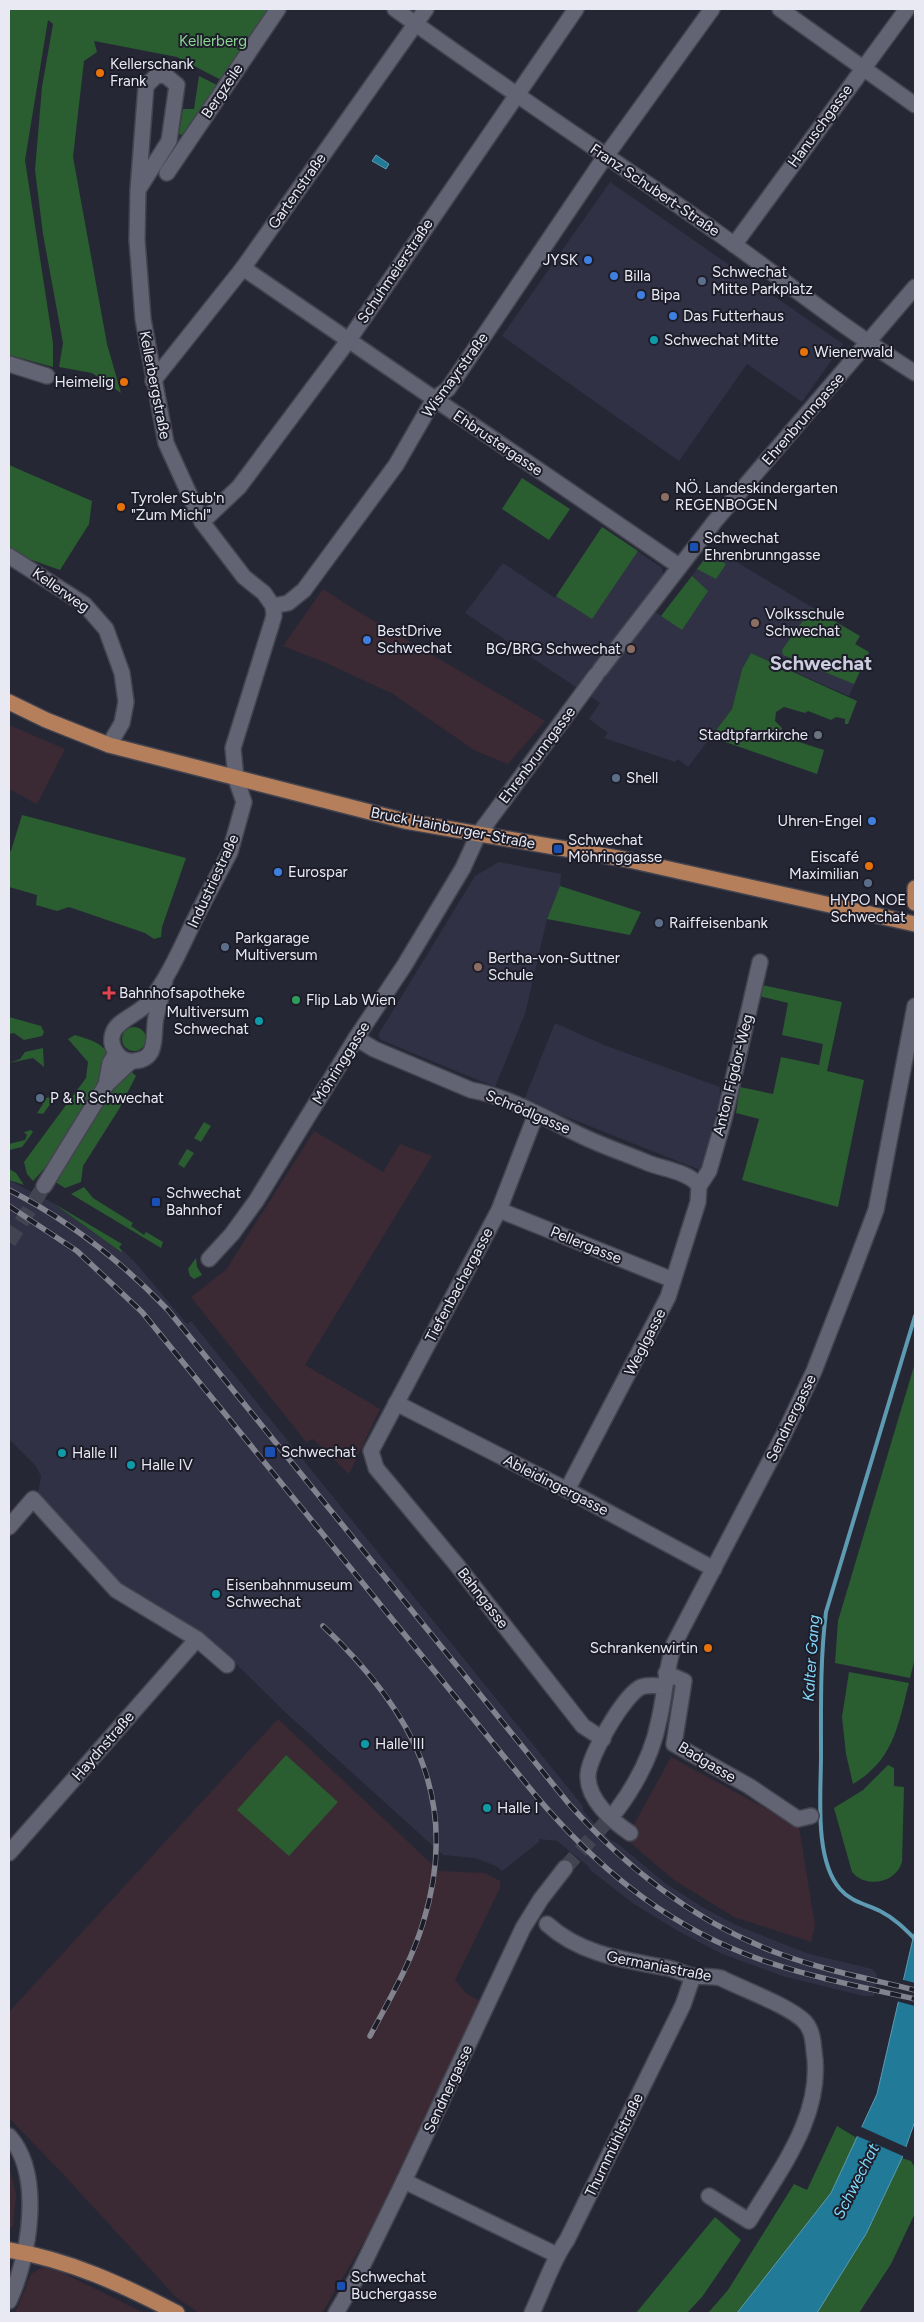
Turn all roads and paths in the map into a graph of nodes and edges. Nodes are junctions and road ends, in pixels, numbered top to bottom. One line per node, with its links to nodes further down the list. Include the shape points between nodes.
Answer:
1 (278, 9): 13 (street, Bergzeile)
2 (395, 9): 8 (street, Franz Schubert-Straße)
3 (426, 9): 8 (street, Gartenstraße)
4 (576, 9): 10 (street, Schuhmeierstraße)
5 (712, 9): 12 (street, Wismayrstraße)
6 (780, 9): 9 (street)
7 (907, 9): 9 (street, Hanuschgasse)
8 (415, 23): 10 (street, Franz Schubert-Straße); 16 (street, Gartenstraße)
9 (862, 68): 11 (street); 15 (street, Hanuschgasse)
10 (516, 95): 12 (street, Franz Schubert-Straße); 18 (street, Schuhmeierstraße)
11 (915, 106)
12 (606, 156): 15 (street, Franz Schubert-Straße); 24 (street, Wismayrstraße, via 448,389)
13 (166, 173)
14 (138, 190): 14 (street, Kellerbergstraße, via 169,141 177,85 165,75 156,76 146,86); 22 (street, Kellerbergstraße, via 137,240 143,319)
15 (734, 244): 19 (street, Franz Schubert-Straße)
16 (243, 268): 18 (street, Ehbrustergasse); 22 (street, Gartenstraße)
17 (915, 287): 19 (street, Ehrenbrunngasse)
18 (348, 340): 24 (street, Ehbrustergasse); 25 (street, Schuhmeierstraße, via 239,487)
19 (868, 344): 21 (street, Franz Schubert-Straße); 27 (street, Ehrenbrunngasse)
20 (9, 364): 23 (street)
21 (915, 373)
22 (157, 375): 25 (street, Kellerbergstraße, via 166,443)
23 (48, 376)
24 (434, 399): 27 (street, Ehbrustergasse); 28 (street, Wismayrstraße, via 396,465 304,590 288,603)
25 (202, 522): 28 (street, Kellerbergstraße, via 244,577 264,593)
26 (9, 556): 30 (street, Kellerweg, via 84,604 106,629 122,673 126,702 122,723)
27 (679, 566): 32 (street, Ehrenbrunngasse)
28 (273, 606): 31 (street, via 274,616 233,748)
29 (9, 702): 30 (main road, Bruck Hainburger-Straße)
30 (109, 745): 31 (main road, Bruck Hainburger-Straße)
31 (236, 779): 32 (main road, Bruck Hainburger-Straße, via 405,821); 37 (street, Industriestraße, via 244,802 230,852)
32 (478, 835): 35 (main road, Bruck Hainburger-Straße, via 629,860); 41 (street, Möhringgasse, via 463,868 380,1005)
33 (915, 888): 34 (main road)
34 (915, 903)
35 (915, 924)
36 (760, 962): 47 (street, Anton Figdor-Weg, via 724,1119 709,1171)
37 (165, 980): 39 (street, Industriestraße, via 147,1004); 40 (street, Industriestraße)
38 (915, 1006): 55 (street, Sendnergasse, via 876,1210 814,1371)
39 (130, 1018): 40 (street, via 145,1021); 42 (street, Industriestraße, via 118,1024 113,1032 112,1046)
40 (155, 1034): 43 (street, Industriestraße, via 154,1048 149,1056)
41 (356, 1038): 45 (street, Schrödlgasse, via 374,1049); 49 (street, Möhringgasse, via 256,1201)
42 (116, 1053): 43 (street); 44 (street, Industriestraße)
43 (130, 1062): 44 (street, Industriestraße)
44 (106, 1085): 46 (street, Industriestraße)
45 (536, 1114): 47 (street, Schrödlgasse, via 647,1163 689,1176); 48 (street, Tiefenbachergasse)
46 (44, 1186)
47 (699, 1186): 50 (street, Weglgasse, via 698,1202)
48 (499, 1210): 50 (street, Pellergasse); 51 (street, Tiefenbachergasse)
49 (209, 1259)
50 (673, 1280): 53 (street, Weglgasse, via 658,1318)
51 (396, 1403): 52 (street, Tiefenbachergasse); 53 (street, Ableidingergasse)
52 (371, 1451): 59 (street, Bahngasse, via 376,1468 583,1726)
53 (567, 1490): 55 (street, Ableidingergasse)
54 (9, 1527): 56 (street, via 33,1499 116,1590)
55 (714, 1569): 58 (street, Sendnergasse, via 678,1635)
56 (197, 1639): 57 (street); 63 (street, Haydnstraße)
57 (227, 1665)
58 (665, 1680): 59 (street, via 633,1693 616,1713); 60 (street, Sendnergasse, via 659,1721 649,1754); 61 (street, Badgasse, via 684,1681 674,1744 749,1786 798,1819)
59 (603, 1739): 62 (street, via 588,1774 590,1789 601,1806)
60 (617, 1810)
61 (810, 1816)
62 (630, 1833)
63 (9, 1853)
64 (565, 1868): 68 (street, Sendnergasse, via 523,1928)
65 (547, 1924): 66 (street, Germaniastraße, via 597,1954)
66 (693, 1976): 69 (street, Germaniastraße, via 720,1978 798,2016 811,2032 815,2057 814,2094 805,2123 749,2221); 71 (street, Thurnmühlstraße, via 683,2005 567,2240)
67 (9, 2136): 70 (street, via 23,2159 28,2182 29,2216)
68 (404, 2181): 71 (street); 74 (street, Sendnergasse)
69 (709, 2196)
70 (16, 2252): 72 (street, via 17,2280); 73 (main road, via 61,2261 92,2272)
71 (556, 2255): 75 (street, Thurnmühlstraße, via 553,2270)
72 (9, 2301)
73 (177, 2313)
74 (336, 2313)
75 (532, 2313)

